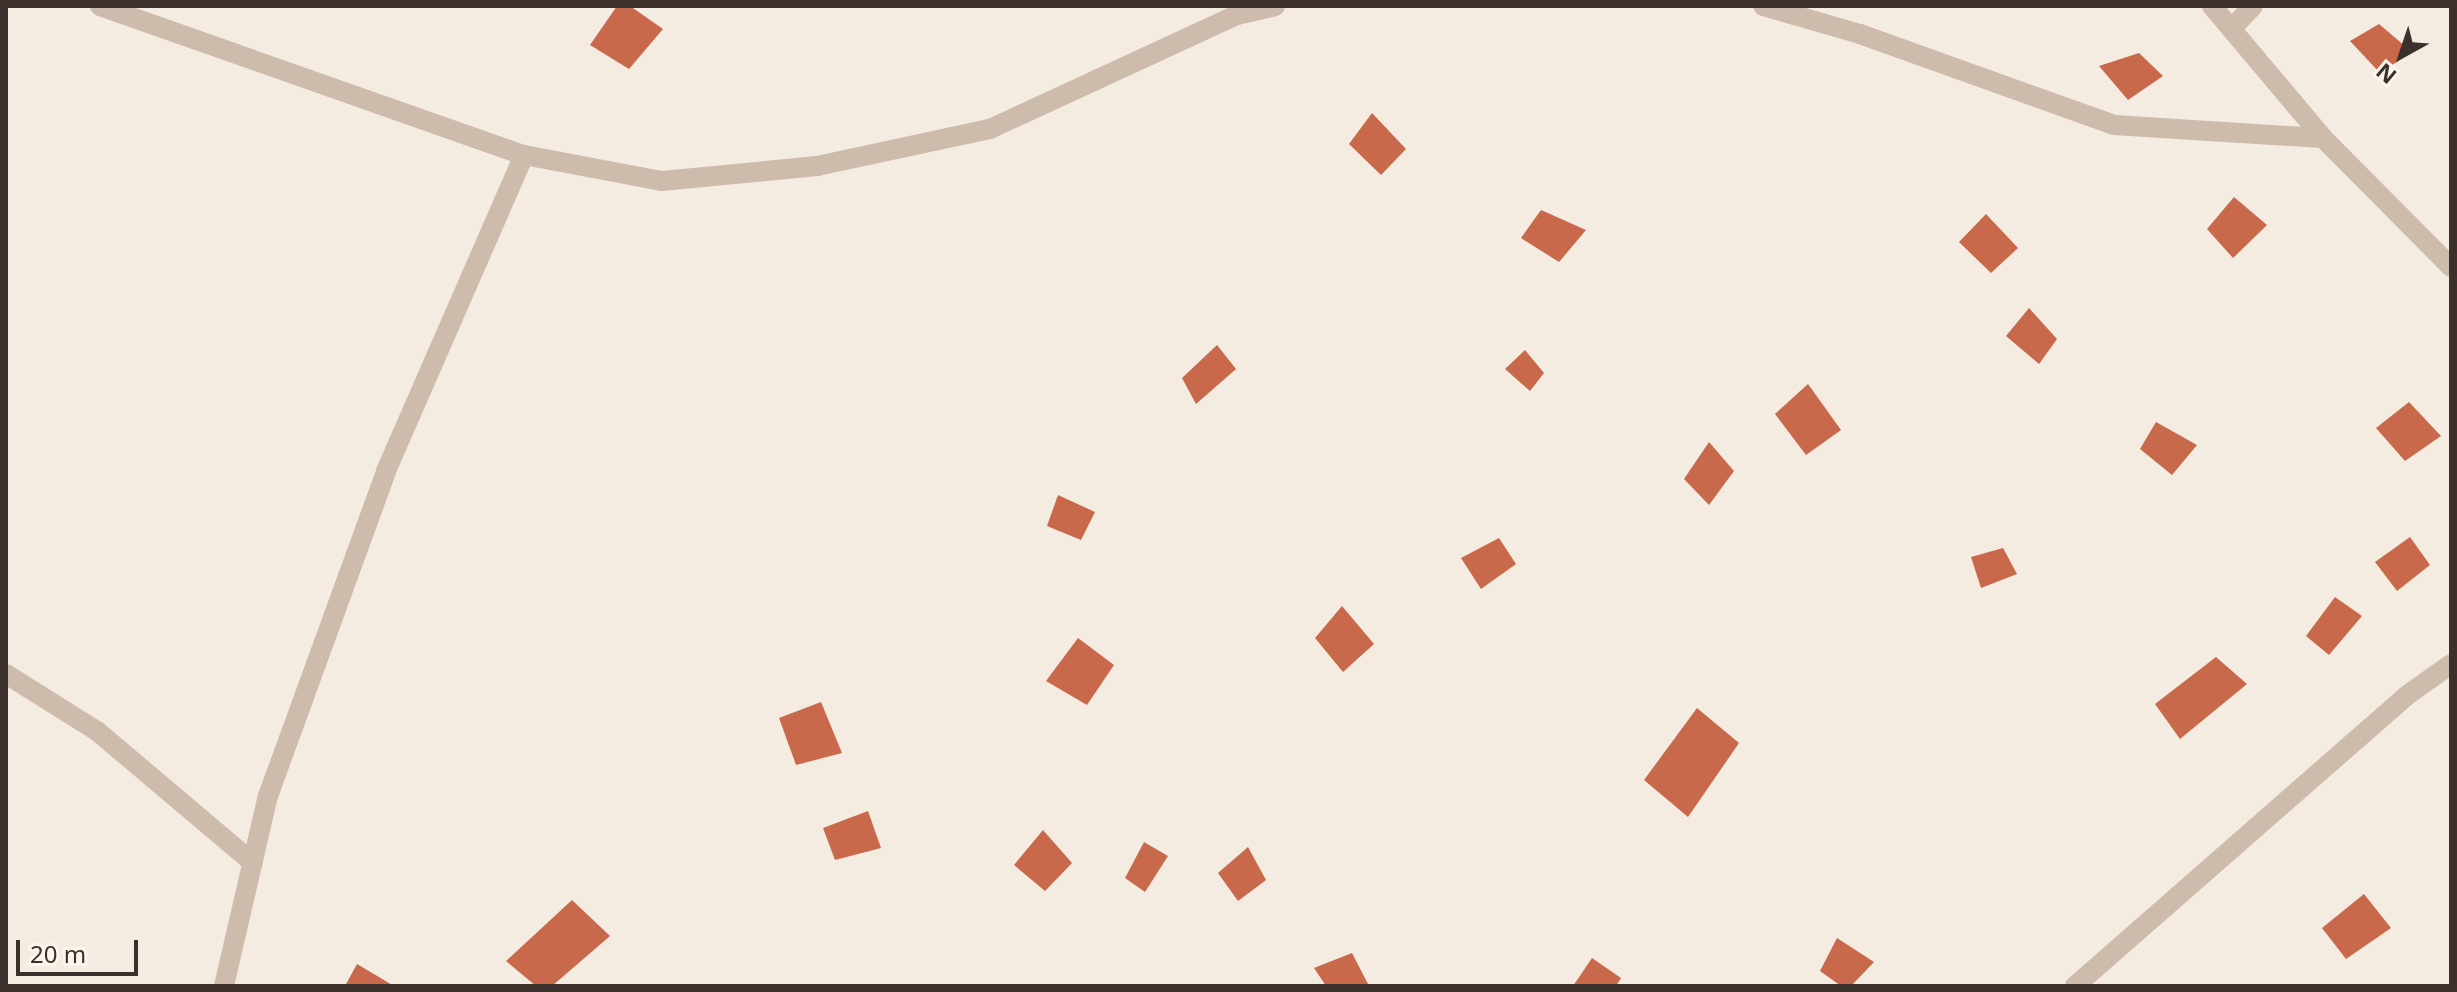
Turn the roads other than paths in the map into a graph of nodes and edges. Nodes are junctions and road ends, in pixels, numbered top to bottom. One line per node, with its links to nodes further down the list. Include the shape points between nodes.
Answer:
1 (100, 6): 8 (street)
2 (1275, 6): 8 (street, via 1237,15 990,129 817,166 662,181)
3 (1763, 6): 7 (street, via 1860,34 2114,125)
4 (2212, 6): 6 (street)
5 (2253, 6): 6 (street)
6 (2232, 28): 7 (street)
7 (2323, 138): 9 (street)
8 (524, 155): 12 (street, via 386,471 268,796)
9 (2451, 267)
10 (2451, 664): 14 (street, via 2406,696)
11 (6, 674): 12 (street, via 97,731)
12 (253, 863): 13 (street)
13 (224, 986)
14 (2075, 986)

